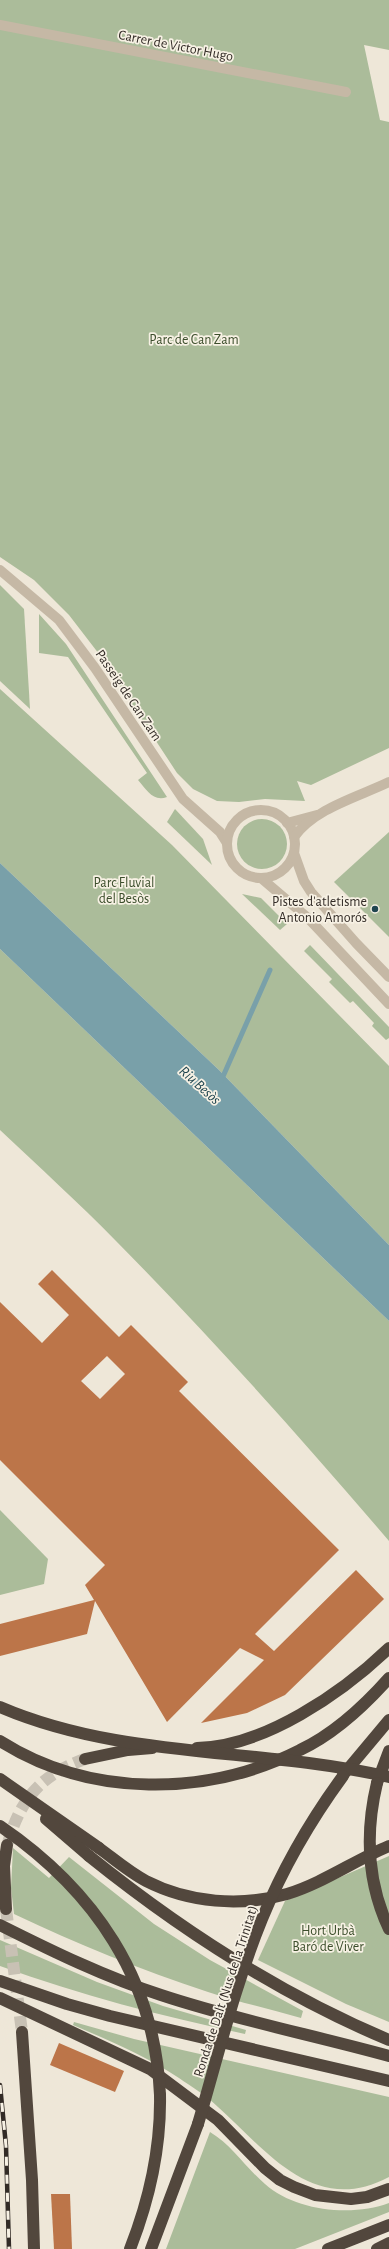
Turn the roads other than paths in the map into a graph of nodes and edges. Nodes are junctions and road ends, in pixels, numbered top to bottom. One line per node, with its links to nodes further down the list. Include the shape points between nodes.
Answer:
1 (0, 25): 2 (street, Carrer de Victor Hugo)
2 (346, 92)
3 (0, 570): 8 (street, Passeig de Can Zam, via 59,620 95,668 183,799 220,832)
4 (389, 782): 5 (street)
5 (323, 813): 6 (street); 7 (street)
6 (288, 823): 7 (street); 8 (street, via 269,811 251,811 235,821)
7 (294, 837): 9 (street)
8 (226, 843): 10 (street, via 229,856 236,868 249,876)
9 (294, 853): 10 (street, via 284,870 268,878); 11 (street, via 304,881 311,892)
10 (261, 878): 12 (street, via 308,918)
11 (389, 977)
12 (389, 1004)
13 (389, 1648): 19 (highway, via 344,1686 315,1705 246,1739 207,1748 128,1750)
14 (389, 1678): 17 (highway, via 355,1712 302,1750 249,1772 220,1779 160,1785 94,1779 46,1764)
15 (0, 1707): 20 (highway, bridge, via 44,1723 100,1737 304,1761)
16 (389, 1720): 39 (highway, Ronda de Dalt (Nus de la Trinitat), bridge, via 342,1776 293,1854 262,1919 198,2124)
17 (0, 1741)
18 (389, 1751): 27 (highway, bridge, via 377,1783 371,1812 370,1860 376,1896)
19 (86, 1759)
20 (389, 1777)
21 (0, 1780): 24 (highway, bridge, via 127,1869 164,1889 202,1900 246,1901 288,1894); 31 (highway, bridge, via 140,1897 228,1957 312,2005)
22 (0, 1826): 38 (highway, bridge, via 65,1878 102,1922 134,1978 146,2013 158,2063 159,2141 156,2165 141,2221)
23 (7, 1844): 25 (highway, via 4,1866)
24 (389, 1846)
25 (6, 1909)
26 (0, 1925): 32 (highway, via 92,1969 160,1994 257,2023)
27 (389, 1929)
28 (0, 1981): 33 (highway, via 110,2016)
29 (1, 1999): 34 (highway, via 150,2069 218,2120 265,2168 294,2187 332,2198 367,2197)
30 (22, 2032): 37 (highway)
31 (389, 2040)
32 (389, 2056)
33 (389, 2081)
34 (389, 2190)
35 (389, 2225): 40 (highway)
36 (389, 2243): 41 (highway)
37 (34, 2249)
38 (130, 2249)
39 (151, 2249)
40 (328, 2249)
41 (377, 2249)

